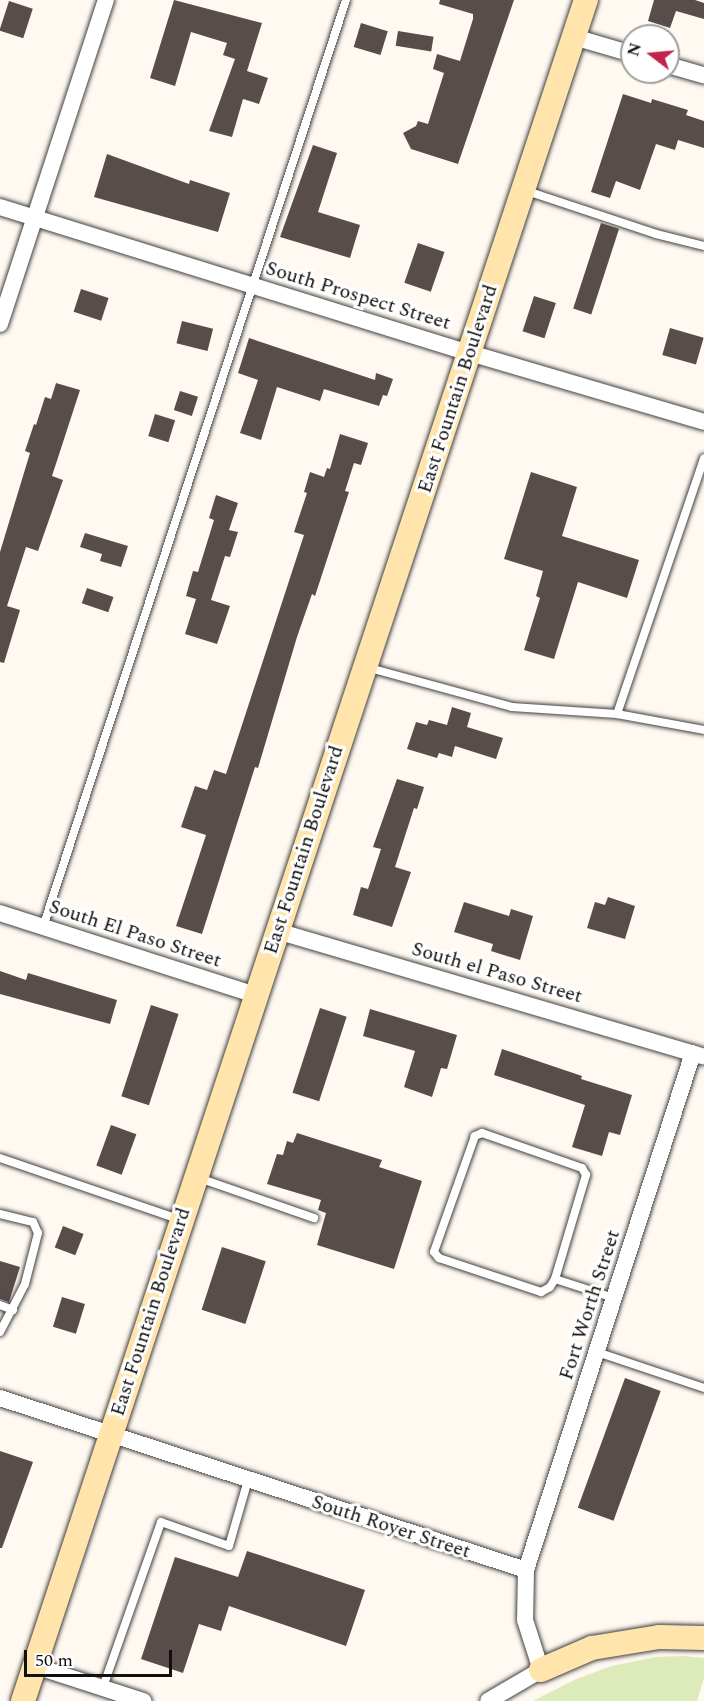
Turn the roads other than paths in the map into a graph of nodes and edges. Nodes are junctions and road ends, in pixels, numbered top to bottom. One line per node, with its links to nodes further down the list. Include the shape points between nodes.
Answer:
1 (106, 0): 10 (street)
2 (345, 0): 12 (lane)
3 (586, 0): 4 (main road, East Fountain Boulevard)
4 (574, 37): 5 (street); 8 (main road, East Fountain Boulevard)
5 (620, 50)
6 (680, 68): 7 (street)
7 (704, 75)
8 (524, 189): 11 (lane, via 656,234); 14 (main road, East Fountain Boulevard)
9 (0, 207): 10 (street, South Prospect Street)
10 (35, 218): 12 (street, South Prospect Street); 13 (street)
11 (704, 246)
12 (252, 286): 14 (street, South Prospect Street); 21 (lane)
13 (0, 324)
14 (470, 353): 15 (street, South Prospect Street); 17 (main road, East Fountain Boulevard)
15 (704, 422)
16 (704, 458): 18 (lane)
17 (366, 666): 18 (lane, via 512,707); 22 (main road, East Fountain Boulevard)
18 (617, 714): 19 (lane)
19 (704, 730)
20 (0, 913): 21 (street, South El Paso Street)
21 (44, 927): 23 (street, South El Paso Street)
22 (278, 931): 23 (main road, East Fountain Boulevard); 24 (street, South el Paso Street)
23 (256, 995): 26 (main road, East Fountain Boulevard)
24 (699, 1054): 31 (street, Fort Worth Street)
25 (0, 1158): 29 (lane)
26 (196, 1177): 28 (lane); 29 (main road, East Fountain Boulevard)
27 (0, 1214): 33 (lane, via 33,1222 38,1233 25,1284)
28 (314, 1218)
29 (182, 1220): 38 (main road, East Fountain Boulevard)
30 (555, 1279): 30 (lane, via 541,1292 439,1258 434,1252 475,1136 482,1133 582,1168 586,1175); 31 (lane)
31 (614, 1298): 35 (street, Fort Worth Street)
32 (0, 1305): 33 (lane)
33 (13, 1310): 34 (lane)
34 (0, 1332)
35 (597, 1352): 36 (lane); 40 (street, Fort Worth Street)
36 (704, 1388)
37 (0, 1398): 38 (street, South Royer Street)
38 (110, 1436): 39 (street, South Royer Street); 42 (main road, East Fountain Boulevard)
39 (248, 1480): 40 (street, South Royer Street); 44 (lane, via 229,1546 161,1522)
40 (526, 1570): 43 (street, via 525,1620)
41 (704, 1638): 43 (main road, via 659,1637 592,1648)
42 (35, 1665): 44 (street); 45 (main road, East Fountain Boulevard)
43 (541, 1670): 47 (street)
44 (102, 1687): 46 (street)
45 (23, 1701)
46 (143, 1701)
47 (488, 1701)

